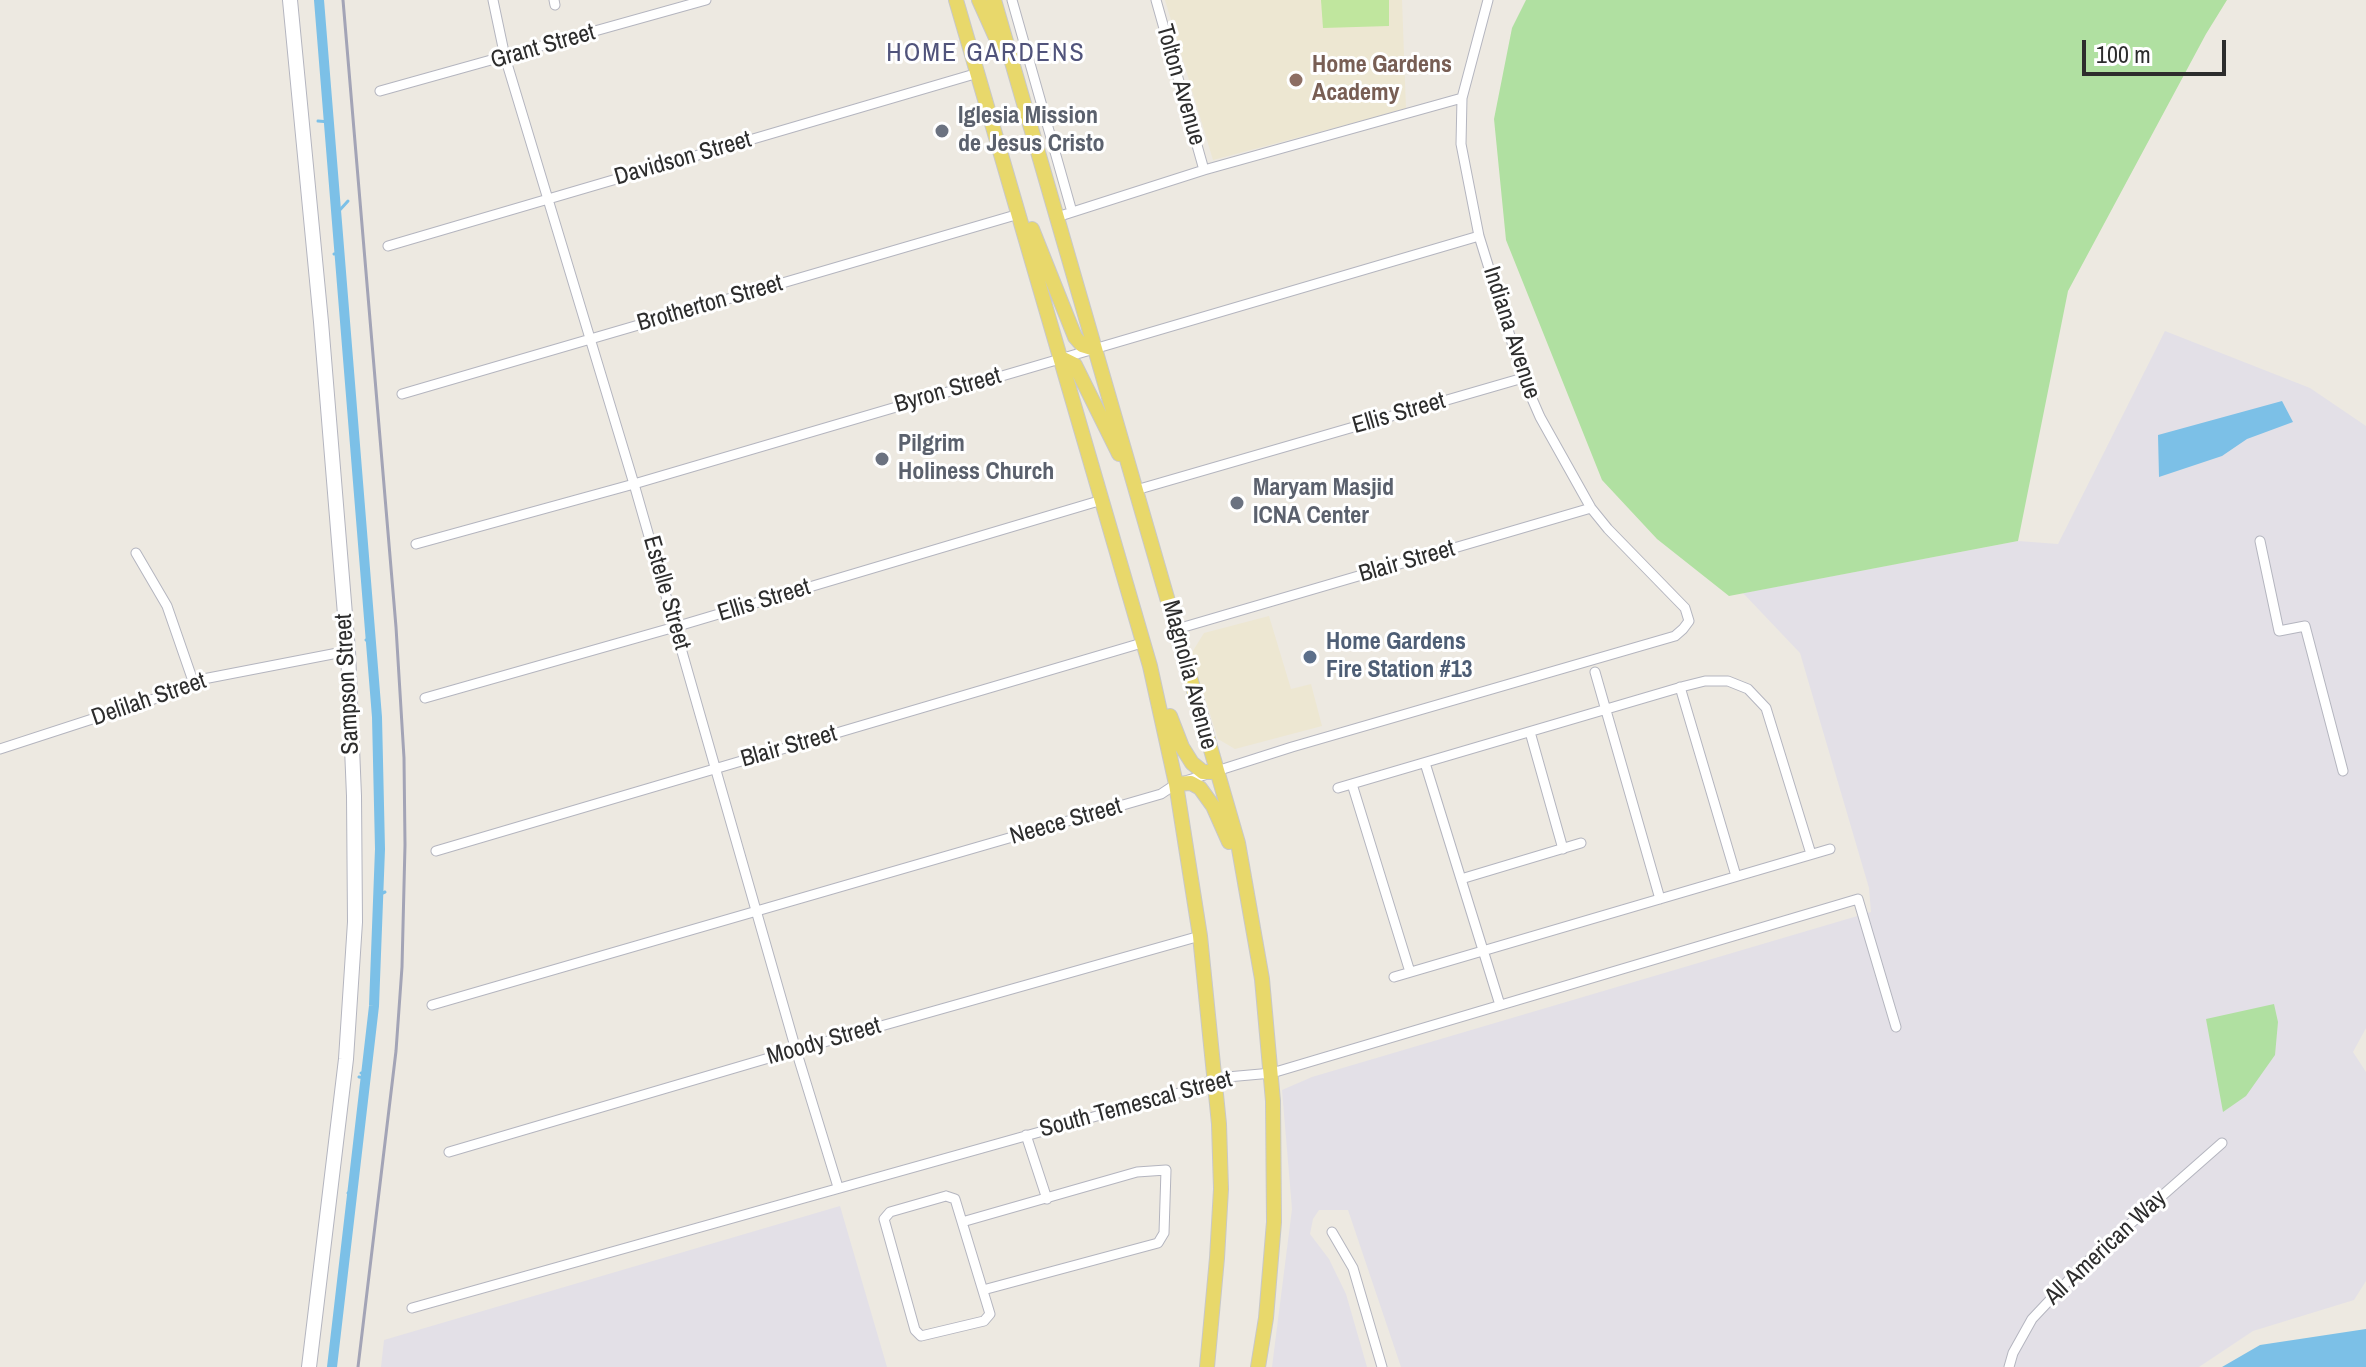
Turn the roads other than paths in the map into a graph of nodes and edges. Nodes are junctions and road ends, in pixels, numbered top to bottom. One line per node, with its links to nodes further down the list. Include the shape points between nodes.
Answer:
1 (290, 0): 38 (street, Sampson Street)
2 (493, 0): 10 (street, Estelle Street)
3 (706, 0): 10 (street, Grant Street)
4 (956, 0): 11 (main road, Magnolia Avenue)
5 (979, 0): 13 (main road)
6 (994, 0): 13 (main road, Magnolia Avenue)
7 (1012, 0): 17 (street)
8 (1156, 0): 15 (street, Tolton Avenue)
9 (1488, 0): 14 (street, Indiana Avenue)
10 (505, 57): 12 (street, Grant Street); 16 (street, Estelle Street)
11 (978, 73): 16 (street, Davidson Street); 18 (main road, Magnolia Avenue)
12 (380, 91)
13 (1021, 92): 19 (main road, Magnolia Avenue)
14 (1462, 98): 15 (street); 20 (street, Indiana Avenue, via 1461,144)
15 (1204, 170): 17 (street)
16 (549, 199): 21 (street, Davidson Street); 22 (street, Estelle Street)
17 (1072, 212): 19 (street)
18 (1019, 214): 22 (street, Brotherton Street); 23 (main road, via 1030,226 1075,337); 24 (main road, Magnolia Avenue)
19 (1057, 217): 23 (main road, Magnolia Avenue)
20 (1479, 236): 23 (street, Byron Street); 25 (street, Indiana Avenue)
21 (388, 246)
22 (590, 339): 26 (street, Brotherton Street); 27 (street, Estelle Street)
23 (1095, 349): 24 (street, Byron Street); 28 (main road, Magnolia Avenue)
24 (1061, 358): 27 (street, Byron Street); 28 (main road, via 1075,365); 29 (main road, Magnolia Avenue)
25 (1523, 378): 28 (street, Ellis Street); 30 (street, Indiana Avenue)
26 (402, 394)
27 (634, 484): 32 (street, Byron Street); 35 (street, Estelle Street)
28 (1136, 490): 36 (main road, Magnolia Avenue)
29 (1102, 500): 35 (street, Ellis Street); 37 (main road, Magnolia Avenue)
30 (1591, 508): 34 (street, Indiana Avenue, via 1685,608); 36 (street, Blair Street)
31 (2260, 541): 49 (street, via 2279,631 2305,626)
32 (416, 544)
33 (136, 553): 41 (street, via 167,606)
34 (1689, 621): 50 (street, Neece Street, via 1675,636)
35 (675, 627): 43 (street, Ellis Street); 48 (street, Estelle Street)
36 (1177, 629): 50 (main road, Magnolia Avenue)
37 (1142, 643): 39 (main road, Magnolia Avenue); 48 (street, Blair Street)
38 (348, 651): 41 (street, Delilah Street); 83 (street, Sampson Street, via 355,922 344,1075)
39 (1150, 666): 50 (main road, via 1182,747 1198,769); 51 (main road, Magnolia Avenue)
40 (1595, 672): 44 (street)
41 (193, 681): 46 (street, Delilah Street, via 160,697)
42 (1680, 687): 44 (street); 58 (street, via 1728,681 1748,689 1766,708); 59 (street)
43 (425, 698)
44 (1604, 710): 45 (street); 62 (street)
45 (1530, 732): 47 (street); 55 (street)
46 (0, 749)
47 (1425, 763): 52 (street); 61 (street)
48 (717, 768): 57 (street, Blair Street); 63 (street, Estelle Street)
49 (2343, 771)
50 (1216, 772): 51 (street, Neece Street); 60 (main road, Magnolia Avenue)
51 (1176, 784): 60 (main road, via 1198,786 1207,796); 63 (street, Neece Street, via 1161,794); 64 (main road, Magnolia Avenue)
52 (1352, 784): 53 (street); 66 (street)
53 (1338, 788)
54 (1581, 843): 55 (street)
55 (1563, 849): 61 (street)
56 (1830, 849): 58 (street)
57 (436, 851)
58 (1811, 854): 59 (street)
59 (1736, 876): 62 (street)
60 (1244, 877): 72 (main road, Magnolia Avenue)
61 (1461, 879): 65 (street)
62 (1660, 899): 65 (street)
63 (758, 912): 68 (street, Neece Street); 71 (street, Estelle Street)
64 (1200, 936): 71 (street, Moody Street); 73 (main road, Magnolia Avenue)
65 (1483, 951): 66 (street); 69 (street)
66 (1410, 972): 67 (street)
67 (1394, 977)
68 (432, 1005)
69 (1500, 1005): 70 (street, South Temescal Street, via 1858,899); 72 (street, South Temescal Street)
70 (1896, 1027)
71 (796, 1050): 76 (street, Moody Street); 77 (street, Estelle Street)
72 (1272, 1073): 73 (street, South Temescal Street); 85 (main road, Magnolia Avenue, via 1274,1222)
73 (1216, 1078): 74 (street, South Temescal Street, via 1202,1087); 84 (main road, Magnolia Avenue, via 1221,1189)
74 (1026, 1135): 77 (street, South Temescal Street); 78 (street)
75 (2222, 1143): 87 (street, All American Way, via 2080,1268 2032,1319)
76 (449, 1152)
77 (838, 1187): 82 (street, South Temescal Street)
78 (1047, 1199): 79 (street); 81 (street, via 1137,1172 1166,1170 1164,1233 1158,1243)
79 (962, 1222): 81 (street); 81 (street, via 955,1199 946,1196 890,1212 884,1219 915,1330 921,1336 984,1321 990,1314)
80 (1332, 1232): 86 (street, via 1353,1268)
81 (983, 1290)
82 (412, 1308)
83 (309, 1367)
84 (1207, 1367)
85 (1258, 1367)
86 (1382, 1367)
87 (2009, 1367)

